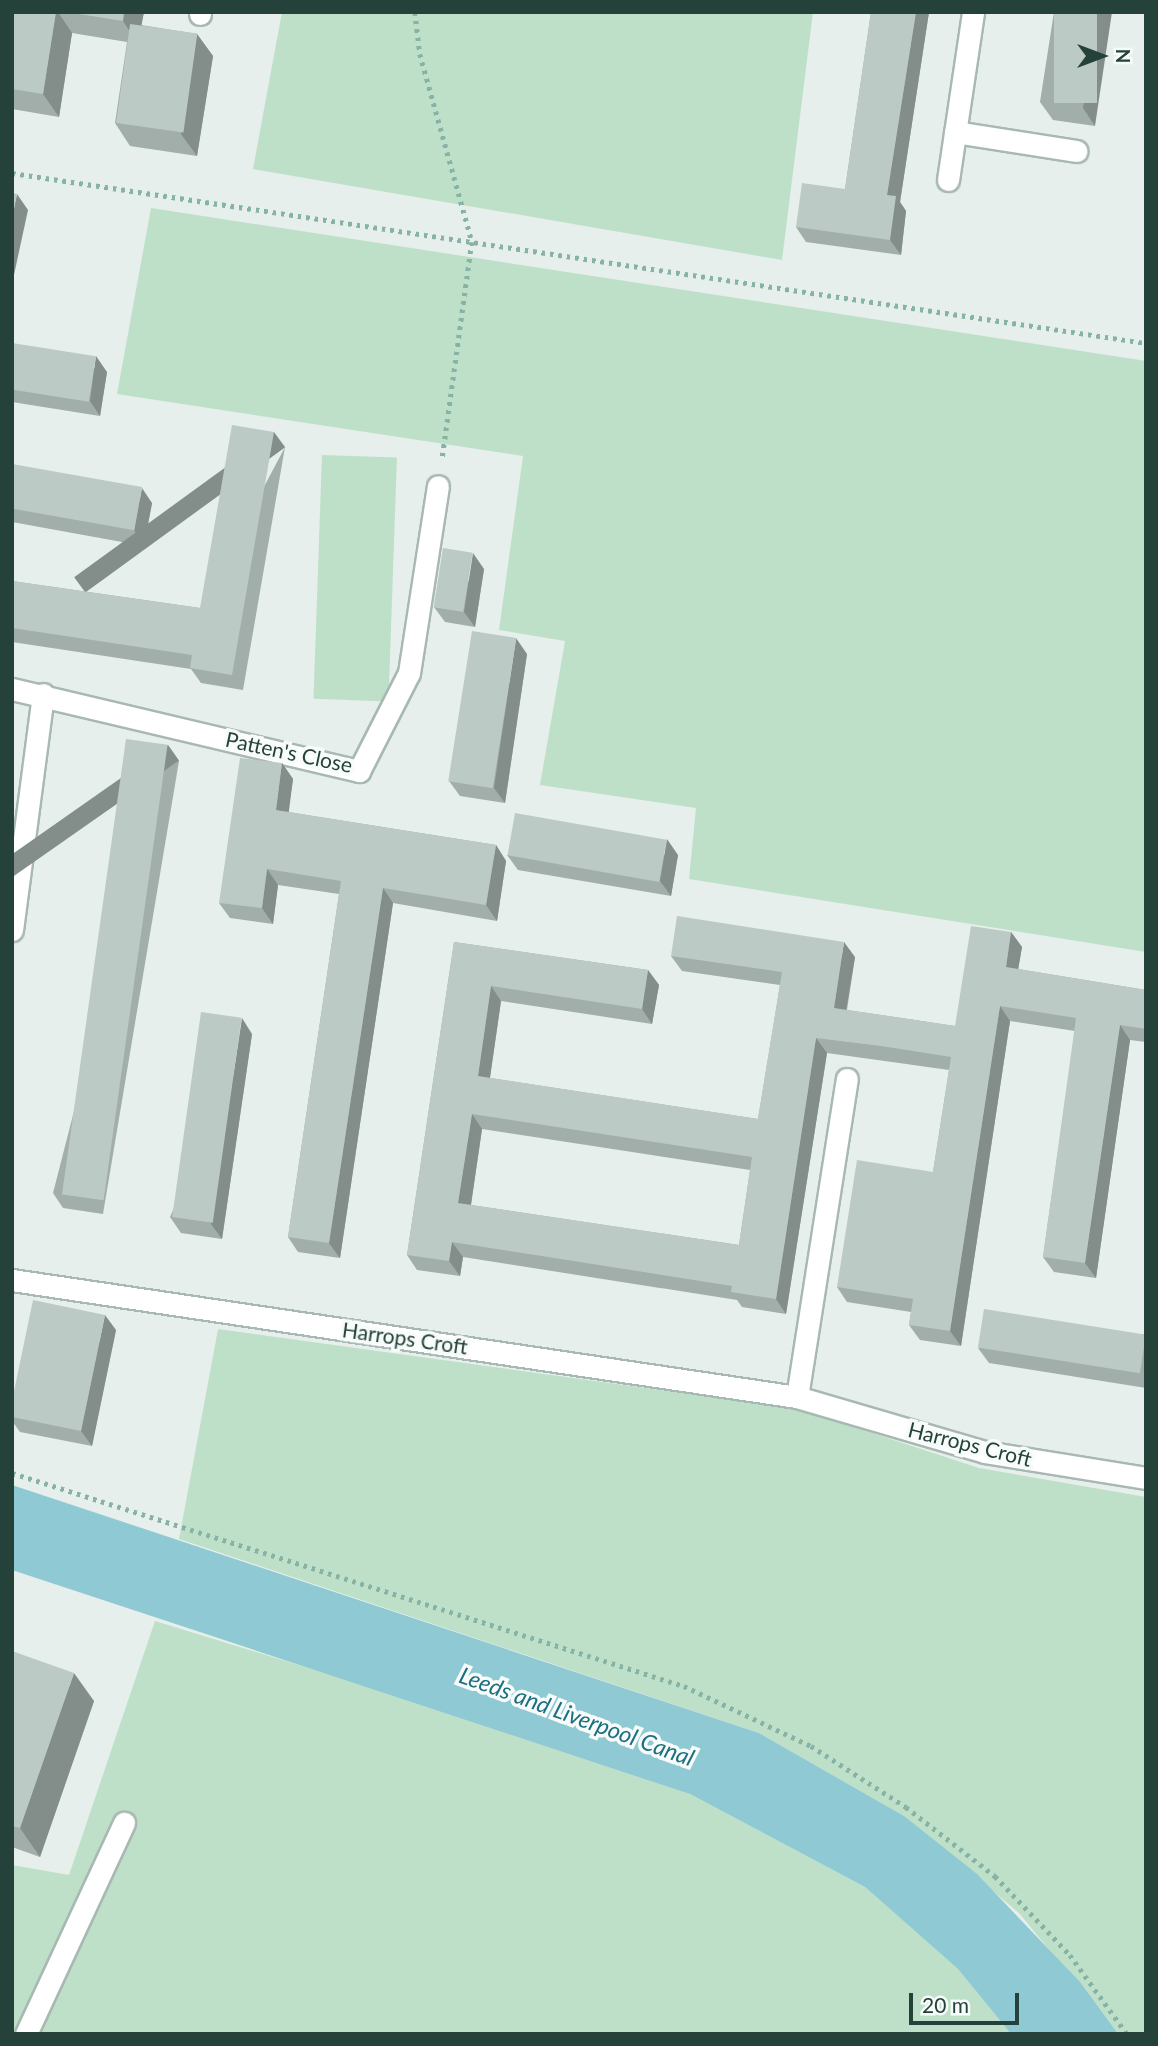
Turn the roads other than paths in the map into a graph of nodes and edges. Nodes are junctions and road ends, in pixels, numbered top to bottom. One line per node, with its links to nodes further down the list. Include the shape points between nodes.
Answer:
1 (974, 12): 2 (street)
2 (956, 132): 3 (street); 4 (street)
3 (1077, 151)
4 (948, 180)
5 (438, 486): 7 (street, Patten's Close, via 409,673 359,771)
6 (12, 689): 7 (street, Patten's Close)
7 (43, 694): 8 (street)
8 (12, 930)
9 (848, 1079): 11 (street)
10 (12, 1280): 11 (street, Harrops Croft)
11 (797, 1397): 12 (street, Harrops Croft, via 985,1452)
12 (1146, 1478)
13 (124, 1823): 14 (street)
14 (26, 2034)

